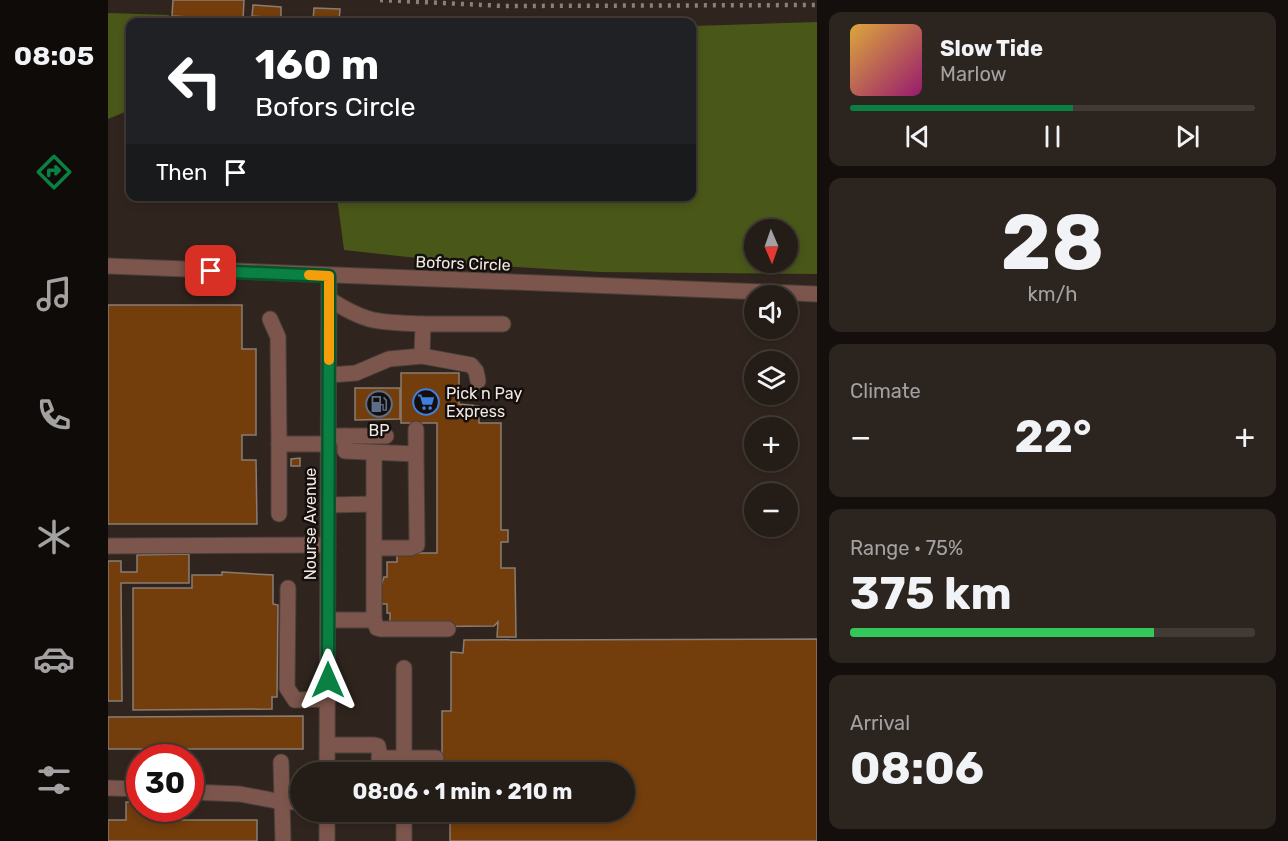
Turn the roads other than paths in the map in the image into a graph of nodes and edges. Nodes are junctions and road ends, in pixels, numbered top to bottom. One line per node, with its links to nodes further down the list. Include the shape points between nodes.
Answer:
1 (108, 266): 2 (street, Bofors Circle)
2 (329, 276): 3 (street, Bofors Circle); 4 (street, Nourse Avenue)
3 (817, 294)
4 (329, 299): 6 (street, via 371,321); 9 (street, Nourse Avenue)
5 (270, 319): 13 (street, via 278,337)
6 (423, 324): 7 (street); 8 (street)
7 (503, 324)
8 (422, 356): 9 (street, via 389,359 356,373); 10 (street, via 471,365)
9 (329, 375): 14 (street, Nourse Avenue)
10 (478, 381)
11 (416, 429): 17 (street)
12 (386, 436): 15 (street)
13 (279, 444): 14 (street); 20 (street)
14 (329, 444): 15 (street); 19 (street, Nourse Avenue)
15 (345, 444): 16 (street)
16 (374, 453): 17 (street); 18 (street)
17 (416, 454): 23 (street, via 418,541 410,548)
18 (375, 504): 19 (street); 23 (street)
19 (328, 505): 21 (street, Nourse Avenue)
20 (279, 514)
21 (328, 545): 22 (street); 25 (street, Nourse Avenue)
22 (108, 546)
23 (375, 548): 26 (street)
24 (288, 588): 29 (street, via 287,688 295,700)
25 (328, 620): 26 (street); 29 (street, Nourse Avenue)
26 (374, 620): 27 (street, via 381,629)
27 (448, 630)
28 (404, 668): 37 (street)
29 (328, 699): 30 (street, Nourse Avenue)
30 (328, 745): 31 (street, via 378,746); 34 (street, Nourse Avenue)
31 (379, 758): 35 (street); 36 (street)
32 (436, 758): 38 (street)
33 (281, 762): 42 (street)
34 (327, 762)
35 (378, 762)
36 (393, 762)
37 (404, 762)
38 (418, 762)
39 (108, 788): 40 (street)
40 (126, 789)
41 (204, 793): 42 (street)
42 (282, 802): 43 (street); 46 (street)
43 (290, 802)
44 (327, 822): 47 (street)
45 (404, 822): 48 (street)
46 (283, 841)
47 (327, 841)
48 (404, 841)

